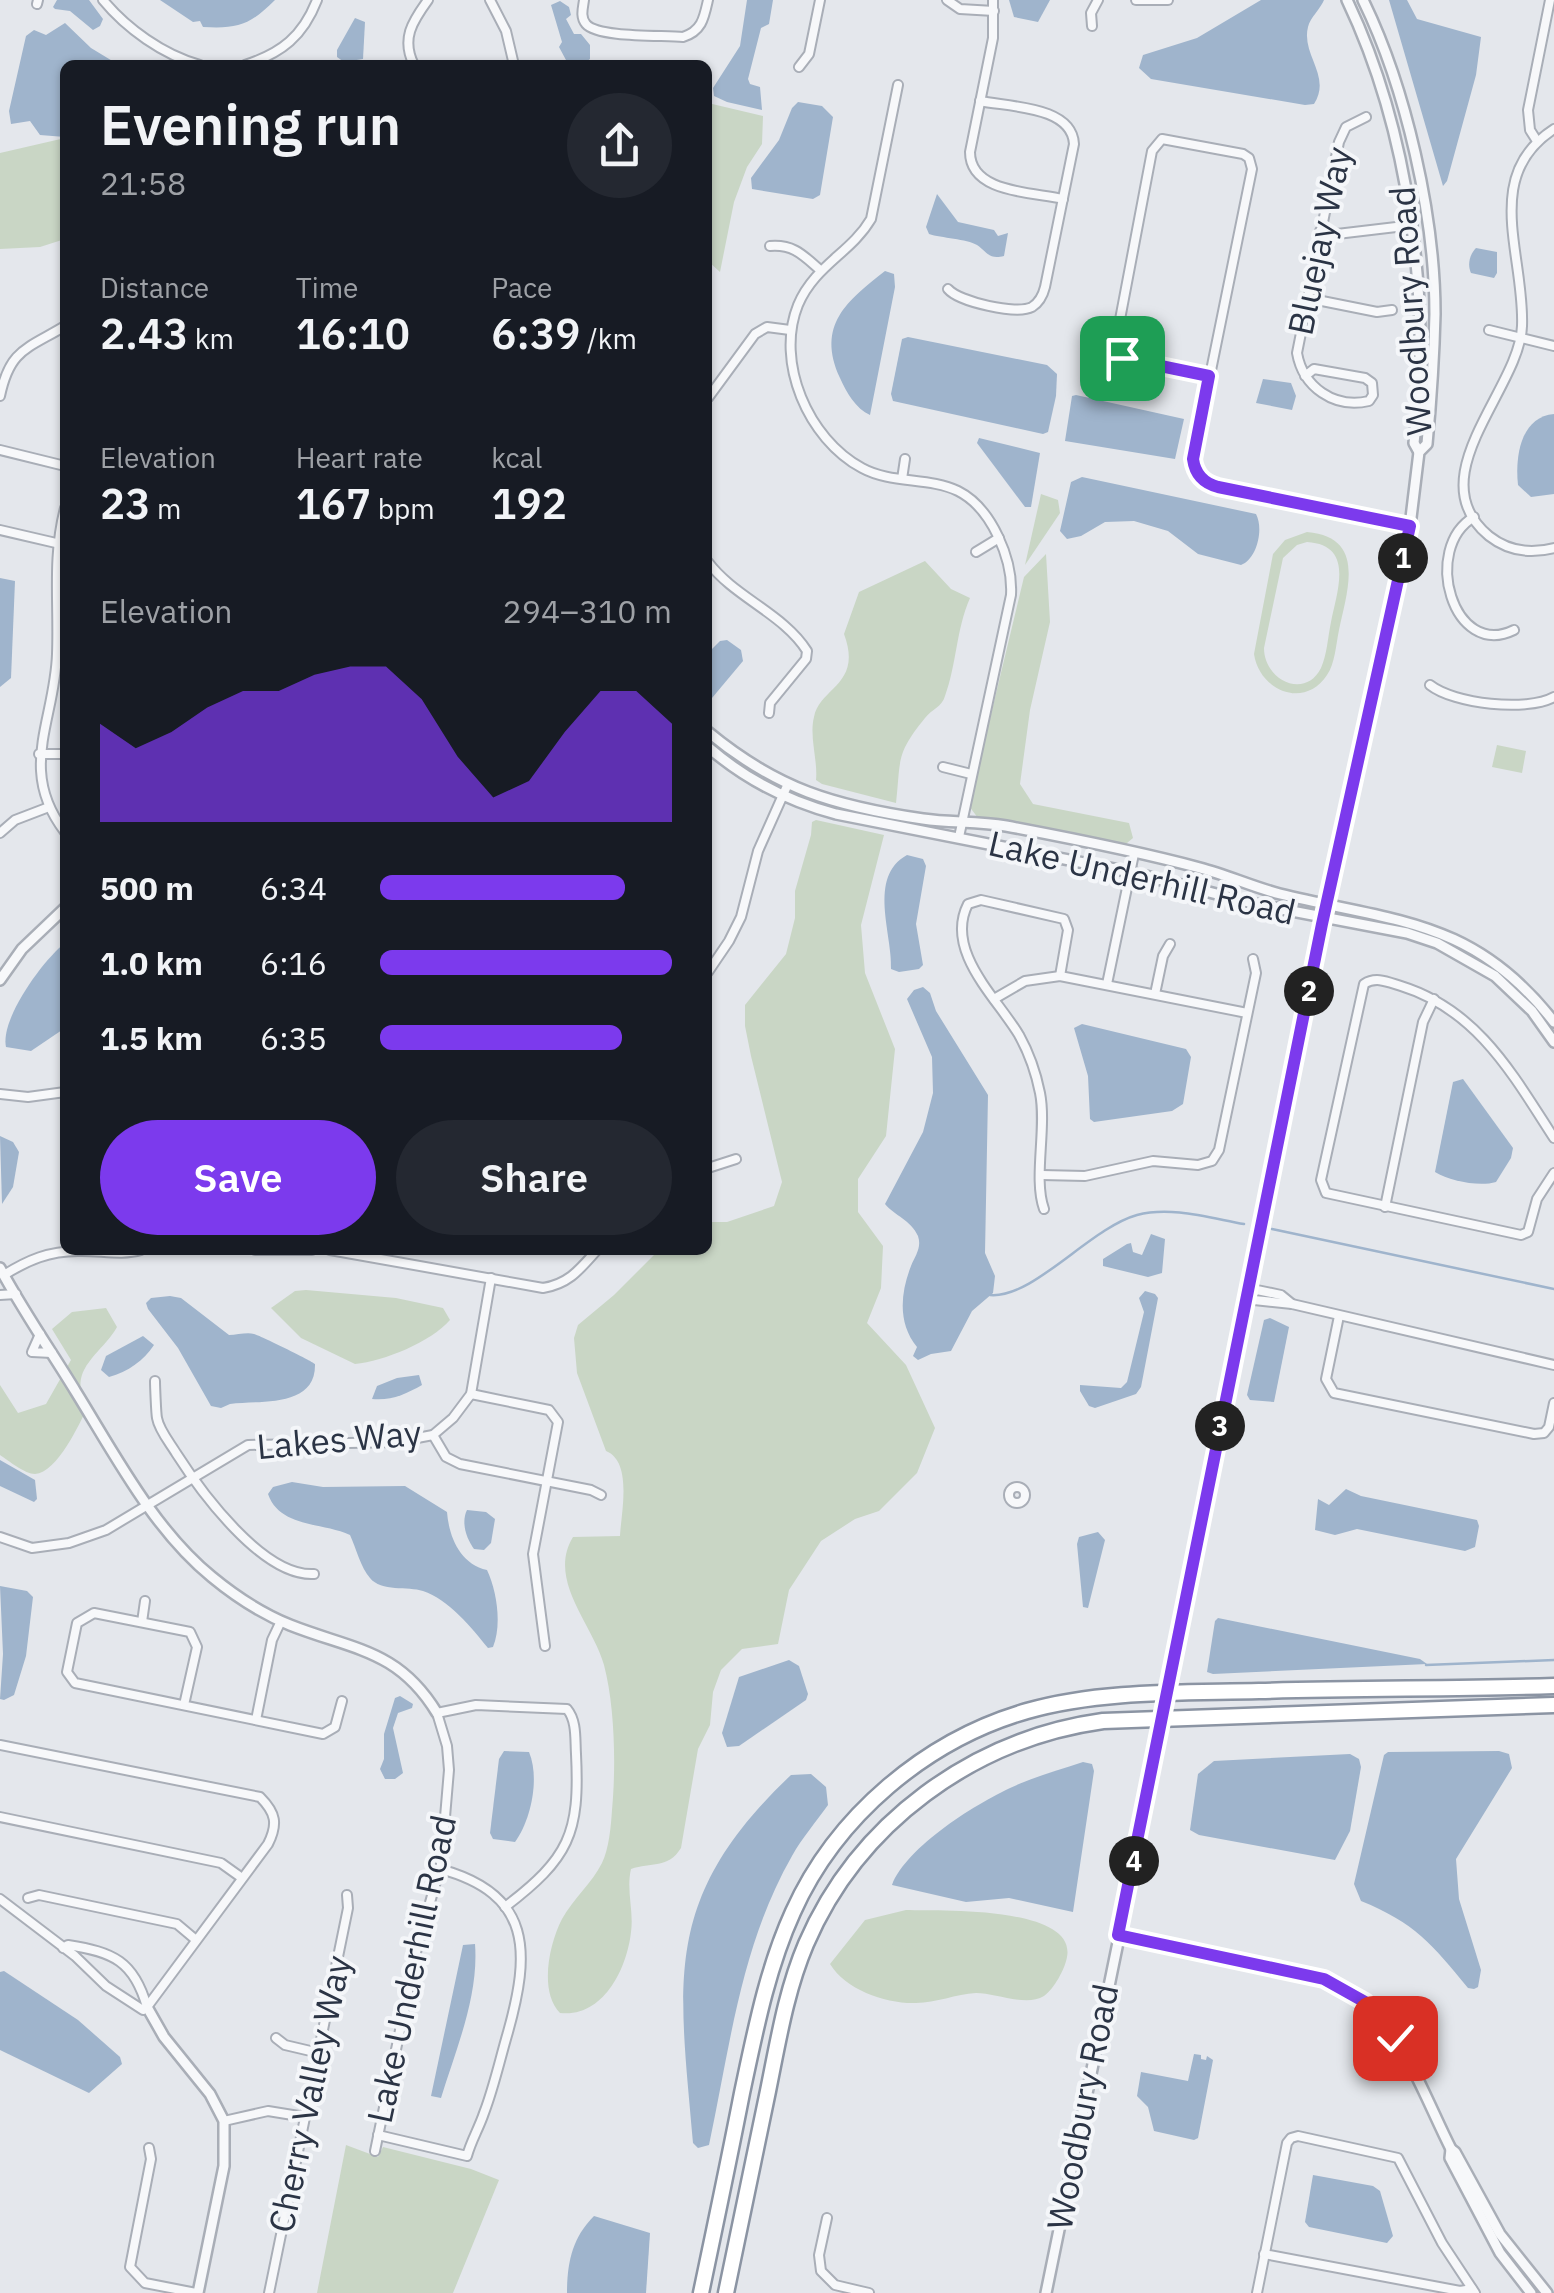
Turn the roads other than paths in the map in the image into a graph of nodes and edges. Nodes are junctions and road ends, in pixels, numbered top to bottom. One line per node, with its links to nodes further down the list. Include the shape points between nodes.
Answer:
1 (102, 0): 19 (street, via 118,18)
2 (318, 0): 20 (street, via 292,42)
3 (428, 0): 21 (street, via 408,31)
4 (490, 0): 22 (street)
5 (584, 0): 6 (street, via 585,23 597,31 683,37 704,22)
6 (708, 0)
7 (820, 0): 23 (street, via 809,54)
8 (948, 0): 16 (street, via 960,9)
9 (993, 0): 16 (street)
10 (1098, 0): 17 (street)
11 (1136, 0): 12 (street)
12 (1168, 0)
13 (1346, 0): 30 (street, Woodbury Road, via 1395,134)
14 (1363, 0): 47 (street, Woodbury Road, via 1410,132 1426,216 1435,310 1426,444)
15 (1550, 0): 18 (street)
16 (994, 11): 25 (street)
17 (1092, 26)
18 (1549, 32): 28 (street, via 1528,116)
19 (188, 60)
20 (261, 60)
21 (412, 60)
22 (513, 60)
23 (798, 67)
24 (898, 85): 33 (street, via 871,218)
25 (980, 101): 29 (street, via 1067,124 1074,144); 29 (street, via 970,152 976,175)
26 (1366, 117): 31 (street, Bluejay Way, via 1340,137)
27 (1554, 129): 28 (street)
28 (1537, 141): 40 (street, via 1521,162 1512,192)
29 (1063, 198): 34 (street, via 1044,292 1034,305 1014,309 960,299)
30 (1413, 226): 31 (street); 47 (street, Woodbury Road)
31 (1320, 231): 35 (street, Bluejay Way)
32 (770, 246): 33 (street, via 786,245)
33 (820, 270): 38 (street)
34 (948, 289)
35 (1307, 298): 36 (street); 43 (street, Bluejay Way, via 1296,353)
36 (1392, 310)
37 (60, 329): 45 (street, via 15,356)
38 (790, 330): 44 (street, via 767,327 755,334); 50 (street, via 792,373 808,410 846,458)
39 (1489, 330): 40 (street)
40 (1521, 336): 41 (street); 53 (street, via 1470,453 1464,485)
41 (1554, 346)
42 (1209, 376): 42 (street, via 1252,165 1238,153 1162,139 1152,151 1114,350 1124,359); 54 (street, via 1193,459 1203,481)
43 (1304, 376): 43 (street, Bluejay Way, via 1314,369 1365,378 1373,395 1361,403 1328,396)
44 (712, 393)
45 (0, 396)
46 (0, 450): 49 (street)
47 (1419, 452): 54 (street, Woodbury Road)
48 (905, 459): 51 (street)
49 (60, 465)
50 (866, 471): 51 (street); 52 (street)
51 (902, 479): 57 (street, via 958,491)
52 (860, 483)
53 (1474, 518): 59 (street, via 1508,547); 64 (street, via 1453,539 1446,572 1450,598 1476,628)
54 (1410, 526): 82 (street, Woodbury Road)
55 (60, 527): 58 (street)
56 (0, 530): 58 (street)
57 (999, 538): 60 (street); 73 (street, via 1009,560 1011,595)
58 (56, 542): 70 (street, via 58,658)
59 (1554, 548)
60 (976, 552)
61 (712, 567): 62 (street)
62 (718, 575): 63 (street); 67 (street, via 806,651)
63 (712, 581)
64 (1514, 630)
65 (1430, 686): 66 (street, via 1513,706)
66 (1554, 697)
67 (769, 713)
68 (712, 735): 74 (street, Lake Underhill Road)
69 (712, 751): 74 (street, Lake Underhill Road)
70 (39, 754): 71 (street); 75 (street)
71 (60, 754)
72 (943, 767): 73 (street)
73 (971, 774): 76 (street)
74 (785, 791): 76 (street, Lake Underhill Road); 79 (street, Lake Underhill Road, via 836,814); 87 (street, via 740,917)
75 (49, 807): 77 (street); 78 (street)
76 (960, 821): 79 (street); 80 (street, Lake Underhill Road)
77 (60, 824)
78 (0, 833)
79 (960, 837): 81 (street, Lake Underhill Road)
80 (1134, 854): 81 (street); 82 (street, Lake Underhill Road)
81 (1130, 872): 84 (street, Lake Underhill Road); 90 (street)
82 (1327, 903): 84 (street, Woodbury Road); 95 (street, Lake Underhill Road, via 1446,933 1502,966)
83 (60, 913): 89 (street)
84 (1324, 918): 96 (street, Lake Underhill Road, via 1402,931 1474,962 1517,996); 114 (street, Woodbury Road)
85 (1170, 944): 91 (street)
86 (1253, 959): 94 (street)
87 (712, 965)
88 (1060, 976): 90 (street); 92 (street, via 1025,981); 92 (street, via 1064,919 974,900 964,910 965,943)
89 (0, 980)
90 (1108, 984): 91 (street)
91 (1155, 994): 94 (street)
92 (994, 999): 103 (street, via 1038,1082)
93 (1434, 999): 99 (street, via 1491,1044); 104 (street, via 1423,1022); 104 (street, via 1378,980 1366,982 1361,992 1322,1184 1332,1196)
94 (1247, 1014): 103 (street, via 1220,1150 1212,1161 1153,1161 1091,1176)
95 (1554, 1022)
96 (1554, 1042)
97 (60, 1093): 98 (street)
98 (0, 1094)
99 (1554, 1138)
100 (736, 1159): 101 (street)
101 (712, 1167)
102 (1554, 1174): 104 (street, via 1524,1234)
103 (1042, 1175): 105 (street)
104 (1385, 1207)
105 (1044, 1209)
106 (60, 1253): 111 (street)
107 (360, 1255): 110 (street)
108 (414, 1255): 110 (street)
109 (593, 1255): 112 (street, via 558,1286)
110 (413, 1264): 112 (street)
111 (2, 1274): 113 (street, Lake Underhill Road)
112 (491, 1278): 121 (street)
113 (16, 1294): 115 (street); 117 (street, Lake Underhill Road)
114 (1250, 1294): 116 (street, via 1281,1296); 148 (street, Woodbury Road, bridge)
115 (0, 1296)
116 (1339, 1316): 119 (street); 122 (street, via 1326,1381 1334,1392 1534,1434 1549,1427)
117 (40, 1334): 118 (street, Lake Underhill Road); 118 (street, via 32,1352)
118 (52, 1353): 127 (street, Lake Underhill Road)
119 (1554, 1365)
120 (155, 1381): 124 (street, via 157,1421)
121 (472, 1394): 123 (street, Lakes Way); 125 (street, via 549,1410 558,1422)
122 (1554, 1403)
123 (434, 1436): 124 (street, Lakes Way, via 248,1445); 125 (street, via 446,1457 460,1464)
124 (192, 1478): 127 (street, Lakes Way); 129 (street, via 259,1549 298,1573)
125 (546, 1481): 126 (street); 133 (street, via 533,1554)
126 (601, 1495)
127 (149, 1506): 128 (street, Lakes Way, via 69,1543 32,1548); 131 (street, Lake Underhill Road, via 209,1575)
128 (0, 1537)
129 (314, 1574)
130 (146, 1602): 132 (street)
131 (281, 1621): 138 (street, Lake Underhill Road, via 388,1660); 139 (street)
132 (142, 1622): 136 (street, via 190,1632 196,1640); 136 (street, via 94,1613 76,1622 67,1672 75,1683)
133 (545, 1646)
134 (1554, 1686): 166 (highway, via 1093,1699 996,1722 905,1772 825,1856 781,1941)
135 (342, 1701): 139 (street, via 337,1724 325,1734)
136 (184, 1705): 139 (street)
137 (1554, 1705): 167 (highway, via 1103,1720 1020,1741 934,1786 863,1852 807,1942 781,2025)
138 (436, 1713): 142 (street, Lake Underhill Road, via 450,1770); 147 (street, via 482,1704 560,1708 572,1715 578,1795 572,1828 552,1867)
139 (256, 1720)
140 (0, 1744): 143 (street, via 260,1796 276,1830)
141 (0, 1816): 143 (street, via 220,1863)
142 (440, 1868): 147 (street, via 464,1875); 156 (street, Lake Underhill Road)
143 (242, 1878): 149 (street)
144 (347, 1895): 153 (street, Cherry Valley Way)
145 (28, 1898): 149 (street, via 177,1924)
146 (0, 1899): 150 (street)
147 (506, 1907): 156 (street, via 520,1941 522,1977 467,2156)
148 (1118, 1935): 158 (street, via 1307,1974 1354,1994 1392,2033); 169 (street, Woodbury Road)
149 (196, 1940): 151 (street)
150 (63, 1948): 151 (street, via 106,1986); 151 (street, via 92,1949 124,1963)
151 (147, 2007): 155 (street)
152 (276, 2038): 153 (street)
153 (320, 2053): 154 (street, Cherry Valley Way)
154 (306, 2117): 155 (street, via 268,2111); 165 (street, Cherry Valley Way)
155 (224, 2121): 164 (street, via 224,2166)
156 (378, 2136): 159 (street, Lake Underhill Road)
157 (149, 2148): 164 (street, via 130,2266 144,2283)
158 (1451, 2150): 162 (street, via 1500,2234); 171 (street, via 1496,2245)
159 (375, 2151)
160 (827, 2218): 168 (street, via 821,2271 836,2285)
161 (1264, 2254): 163 (street); 163 (street, via 1287,2142 1298,2136 1398,2158); 170 (street)
162 (1544, 2289): 171 (street)
163 (1473, 2291)
164 (197, 2293)
165 (269, 2293)
166 (701, 2293)
167 (726, 2293)
168 (868, 2293)
169 (1046, 2293)
170 (1257, 2293)
171 (1531, 2293)

